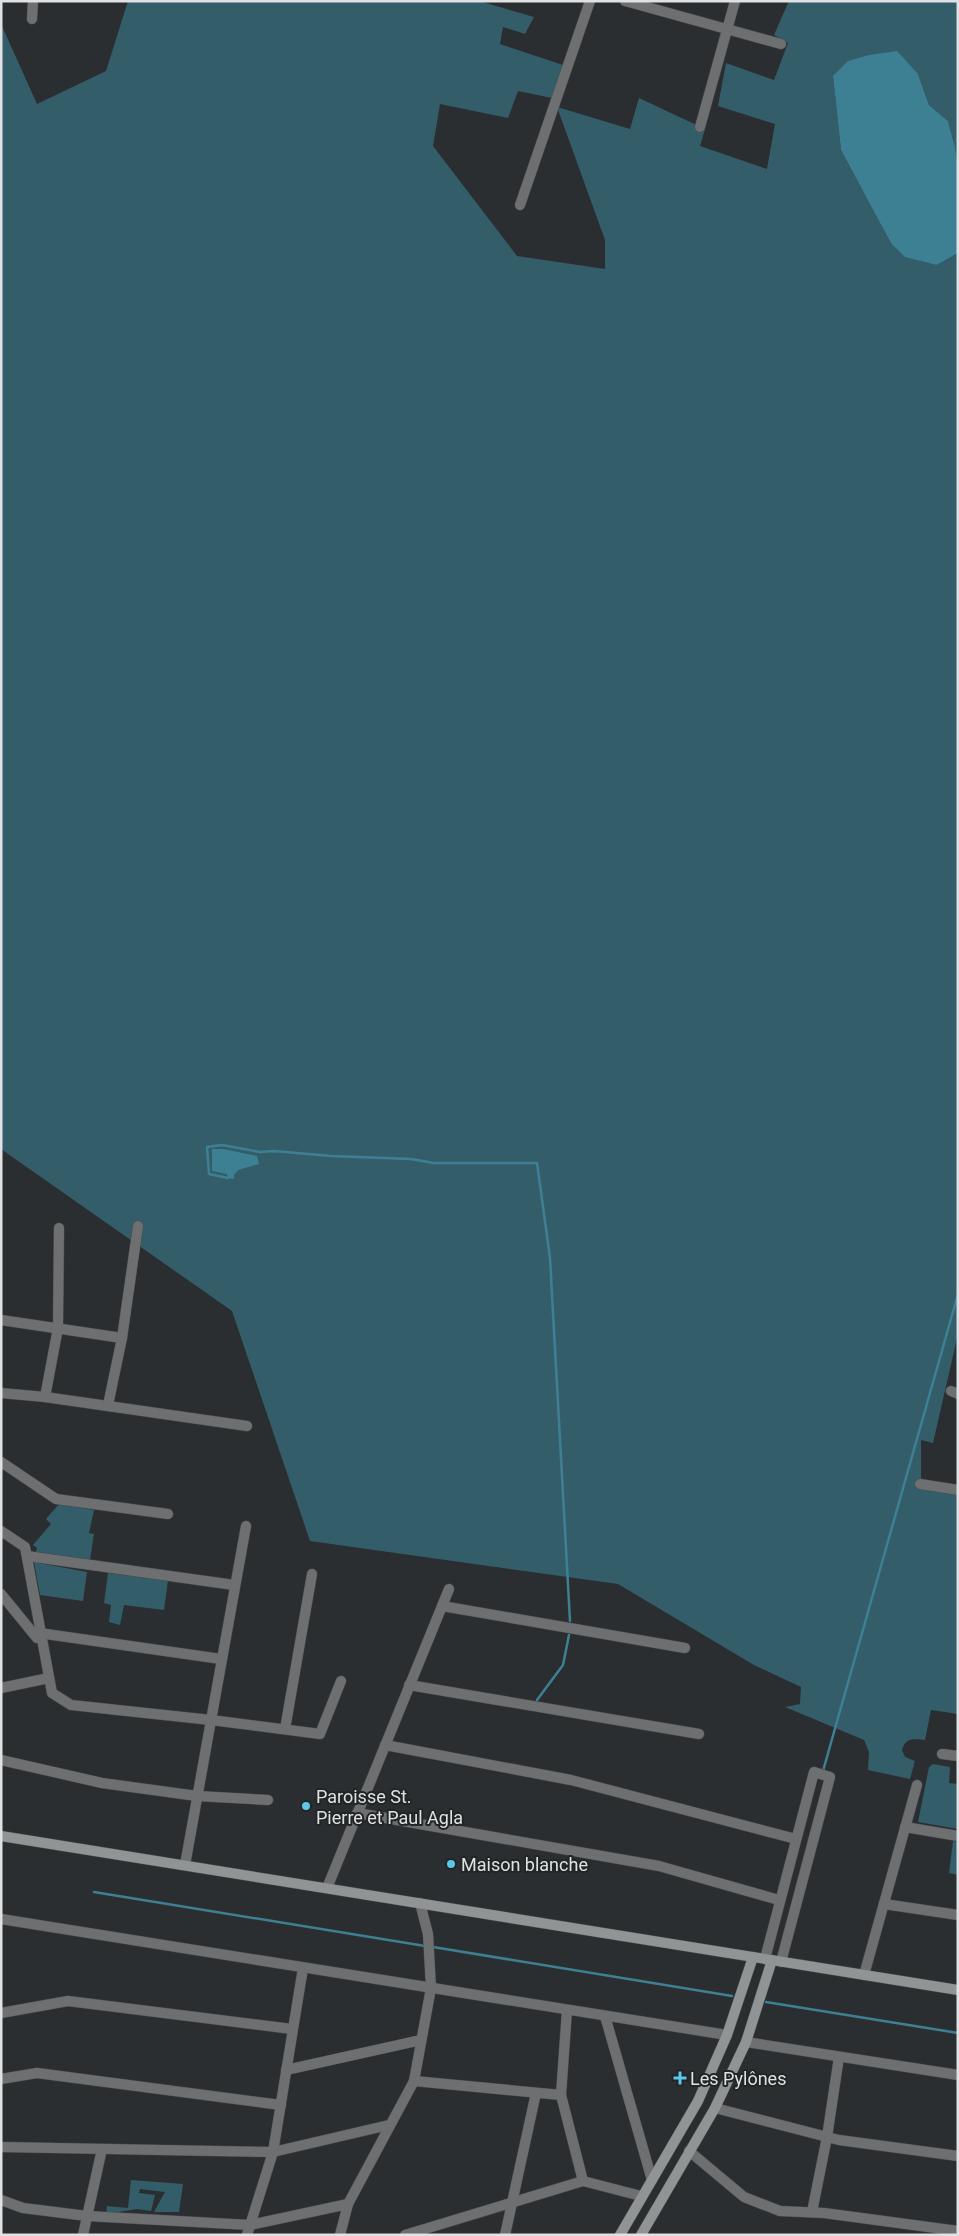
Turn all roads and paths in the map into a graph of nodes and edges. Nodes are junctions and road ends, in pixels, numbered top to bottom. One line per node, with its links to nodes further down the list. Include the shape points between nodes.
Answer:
1 (34, 1): 5 (street)
2 (590, 1): 9 (street)
3 (625, 1): 6 (street)
4 (735, 1): 6 (street)
5 (32, 19)
6 (727, 30): 7 (street); 8 (street)
7 (781, 44)
8 (700, 127)
9 (520, 205)
10 (138, 1226): 14 (street)
11 (59, 1228): 13 (street)
12 (1, 1320): 13 (street)
13 (58, 1328): 14 (street); 16 (street)
14 (122, 1338): 17 (street)
15 (1, 1393): 16 (street)
16 (45, 1397): 17 (street)
17 (108, 1405): 18 (street)
18 (247, 1426)
19 (1, 1462): 22 (street, via 56,1499)
20 (920, 1484): 21 (street)
21 (958, 1490)
22 (168, 1514)
23 (246, 1526): 27 (street)
24 (1, 1531): 25 (street, via 25,1547)
25 (27, 1556): 27 (street); 31 (street)
26 (312, 1574): 39 (street)
27 (234, 1585): 33 (street)
28 (448, 1589): 30 (street)
29 (1, 1594): 31 (street)
30 (442, 1606): 32 (street); 36 (street)
31 (37, 1633): 33 (street); 34 (street)
32 (685, 1648)
33 (221, 1659): 38 (street)
34 (49, 1678): 37 (street); 38 (street, via 52,1693 71,1705)
35 (341, 1681): 39 (street, via 320,1734)
36 (409, 1685): 40 (street); 41 (street)
37 (1, 1688)
38 (211, 1720): 39 (street); 46 (street)
39 (285, 1730)
40 (699, 1734)
41 (385, 1745): 48 (street); 52 (street, via 571,1780)
42 (942, 1754): 43 (street)
43 (958, 1756)
44 (1, 1760): 46 (street, via 102,1783)
45 (917, 1785): 49 (street)
46 (197, 1796): 47 (street); 53 (street)
47 (268, 1800)
48 (356, 1813): 54 (street); 55 (street, via 659,1866)
49 (905, 1827): 51 (street); 57 (street)
50 (1, 1836): 53 (street)
51 (958, 1836)
52 (796, 1839): 55 (street); 61 (street, via 814,1772 830,1777)
53 (185, 1865): 54 (street)
54 (327, 1888): 56 (street)
55 (779, 1900): 61 (street)
56 (420, 1903): 60 (street); 64 (street, via 428,1934)
57 (884, 1904): 58 (street); 63 (street)
58 (958, 1915)
59 (1, 1919): 62 (street)
60 (753, 1957): 61 (street); 70 (street)
61 (773, 1960): 63 (street); 72 (street)
62 (303, 1968): 64 (street); 69 (street)
63 (864, 1975): 65 (street)
64 (430, 1988): 66 (street); 71 (street)
65 (958, 1990)
66 (567, 2010): 68 (street); 79 (street)
67 (1, 2013): 69 (street, via 68,2001)
68 (605, 2016): 70 (street); 89 (street)
69 (292, 2029): 74 (street)
70 (727, 2035): 89 (street, via 698,2101)
71 (421, 2040): 74 (street); 77 (street)
72 (746, 2042): 73 (street); 81 (street)
73 (839, 2057): 75 (street); 83 (street)
74 (286, 2070): 80 (street)
75 (958, 2075)
76 (1, 2079): 80 (street, via 37,2073)
77 (414, 2081): 78 (street); 82 (street)
78 (536, 2093): 79 (street); 93 (street)
79 (561, 2095): 90 (street)
80 (281, 2106): 87 (street)
81 (715, 2108): 83 (street); 86 (street)
82 (389, 2125): 87 (street); 94 (street)
83 (827, 2138): 88 (street); 95 (street)
84 (1, 2147): 85 (street)
85 (102, 2149): 87 (street); 96 (street)
86 (689, 2151): 95 (street, via 744,2197 780,2211); 106 (street)
87 (273, 2152): 98 (street)
88 (958, 2156)
89 (652, 2180): 91 (street)
90 (583, 2181): 91 (street); 93 (street)
91 (642, 2196): 105 (street)
92 (1, 2200): 96 (street, via 23,2208)
93 (511, 2202): 97 (street); 104 (street)
94 (348, 2204): 98 (street); 101 (street)
95 (812, 2212): 99 (street)
96 (87, 2216): 98 (street); 100 (street)
97 (441, 2224): 102 (street); 103 (street)
98 (248, 2230)
99 (958, 2231)
100 (83, 2235)
101 (340, 2235)
102 (405, 2235)
103 (439, 2235)
104 (505, 2235)
105 (620, 2235)
106 (641, 2235)

